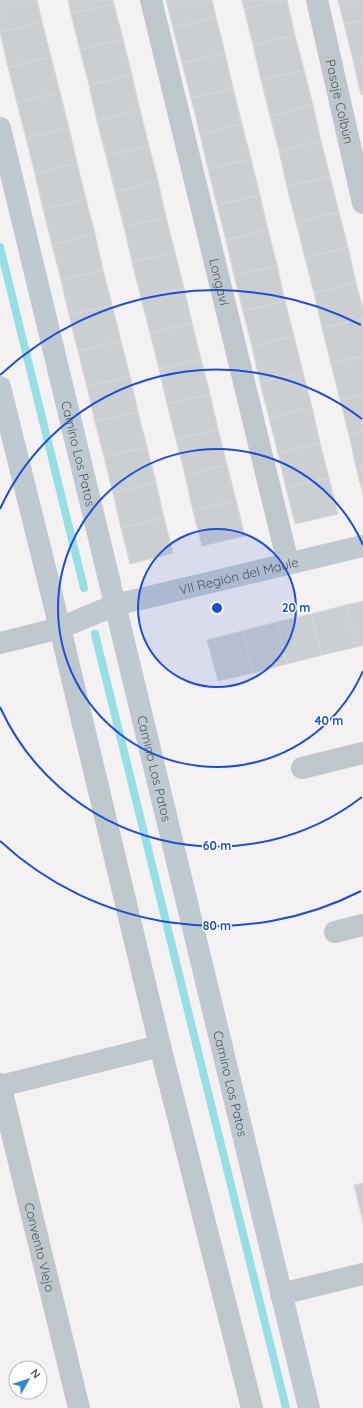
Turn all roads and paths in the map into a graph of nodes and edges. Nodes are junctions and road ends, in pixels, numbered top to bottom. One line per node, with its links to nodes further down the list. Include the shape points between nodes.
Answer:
1 (151, 0): 7 (street, Longaví)
2 (316, 0): 4 (street, Pasaje Colbún)
3 (0, 128): 8 (street, Camino Los Patos)
4 (363, 203)
5 (0, 387): 9 (street)
6 (363, 546): 7 (street, VII Región del Maule)
7 (288, 563): 8 (street, VII Región del Maule)
8 (115, 605): 9 (street, VII Región del Maule); 18 (street, Camino Los Patos)
9 (60, 628): 10 (street); 15 (street)
10 (0, 643)
11 (363, 753): 12 (street)
12 (302, 768)
13 (363, 925): 14 (street)
14 (335, 932)
15 (160, 1046): 16 (street); 20 (street)
16 (0, 1085): 19 (street, Convento Viejo)
17 (363, 1274): 18 (street)
18 (281, 1294): 21 (street, Camino Los Patos)
19 (79, 1408)
20 (252, 1408)
21 (309, 1408)

